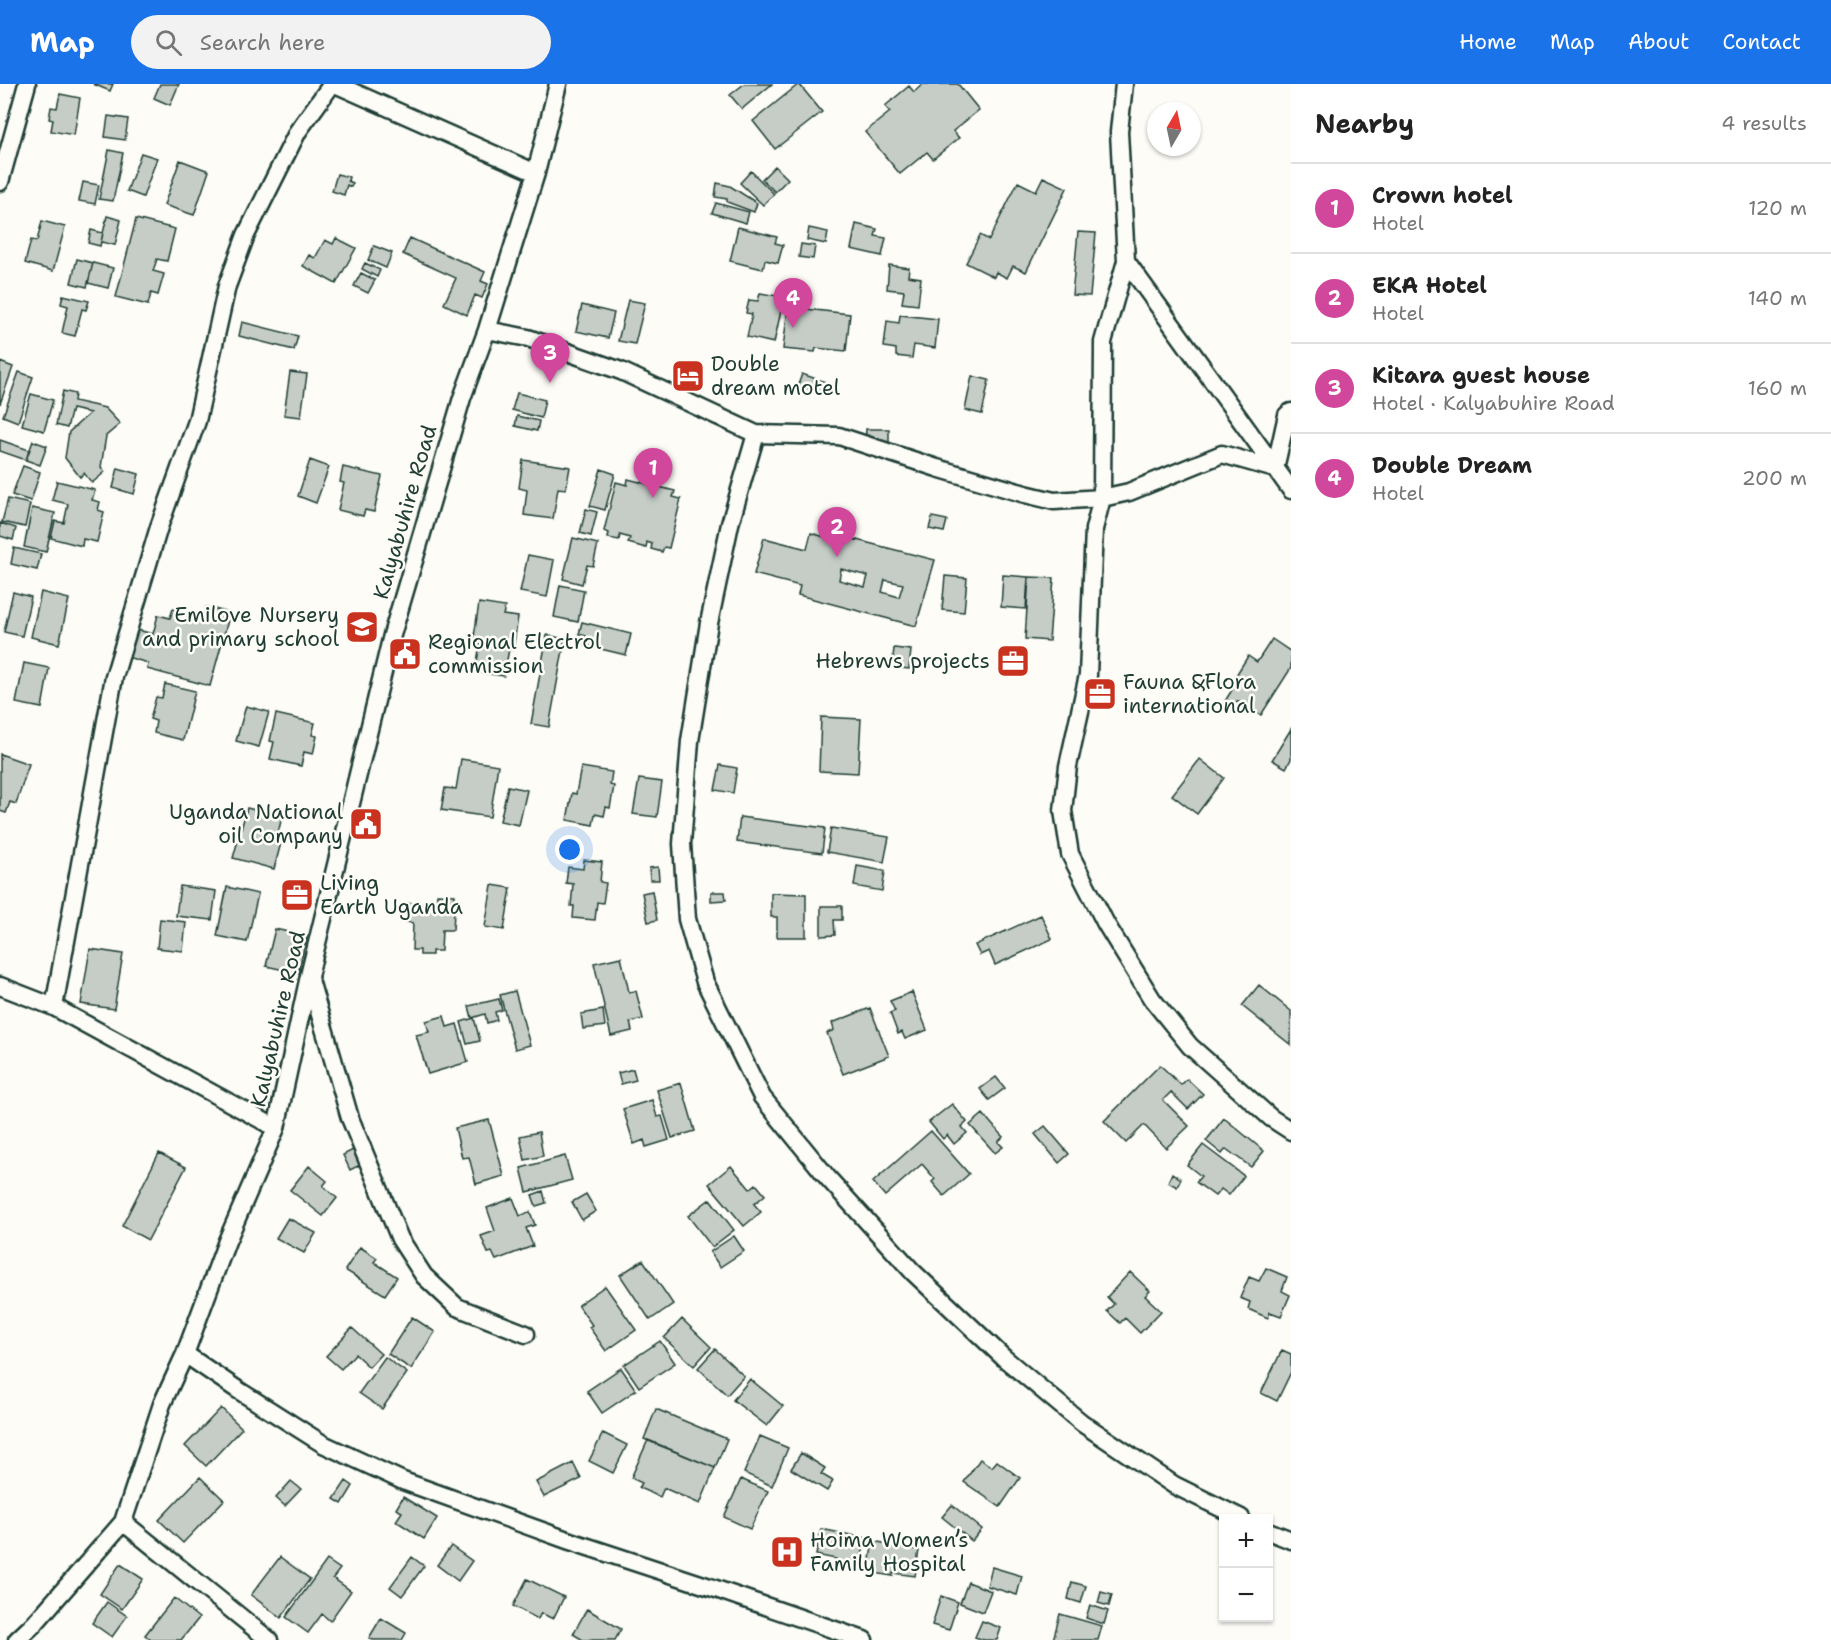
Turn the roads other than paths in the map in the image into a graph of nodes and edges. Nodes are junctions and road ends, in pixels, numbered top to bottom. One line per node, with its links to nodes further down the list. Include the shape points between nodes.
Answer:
1 (27, 84): 6 (street)
2 (333, 84): 5 (street); 16 (street, via 298,131 246,235 227,286 196,421 114,677)
3 (558, 84): 5 (street, Kalyabuhire Road)
4 (1124, 84): 7 (street, via 1119,132)
5 (536, 172): 8 (street, Kalyabuhire Road)
6 (0, 182)
7 (1126, 261): 11 (street); 13 (street, via 1103,342)
8 (488, 330): 10 (street, via 528,338 621,371); 14 (street, Kalyabuhire Road, via 462,398 392,635)
9 (1291, 412): 11 (street, via 1287,415)
10 (756, 434): 13 (street, via 839,436 1054,501); 21 (street, via 730,524 690,741 682,844 687,919 705,982 762,1097 827,1177 914,1272 1004,1358 1082,1423 1174,1485)
11 (1275, 469): 12 (street); 13 (street, via 1222,454 1129,492)
12 (1291, 490)
13 (1102, 498): 18 (street, via 1094,529 1088,675 1068,766 1063,811 1070,854 1106,924 1152,999 1190,1046 1270,1118)
14 (309, 976): 17 (street, Kalyabuhire Road); 19 (street, via 350,1119 400,1239 424,1276 457,1307)
15 (0, 986): 16 (street)
16 (54, 1007): 17 (street)
17 (276, 1128): 20 (street, Kalyabuhire Road, via 227,1241)
18 (1291, 1131)
19 (526, 1334)
20 (185, 1354): 22 (street, Kalyabuhire Road, via 162,1404); 27 (street, via 323,1444 403,1481)
21 (1233, 1514)
22 (123, 1522): 25 (street, Kalyabuhire Road); 26 (street)
23 (1273, 1533): 24 (street)
24 (1291, 1540)
25 (17, 1640)
26 (269, 1640)
27 (864, 1640)

